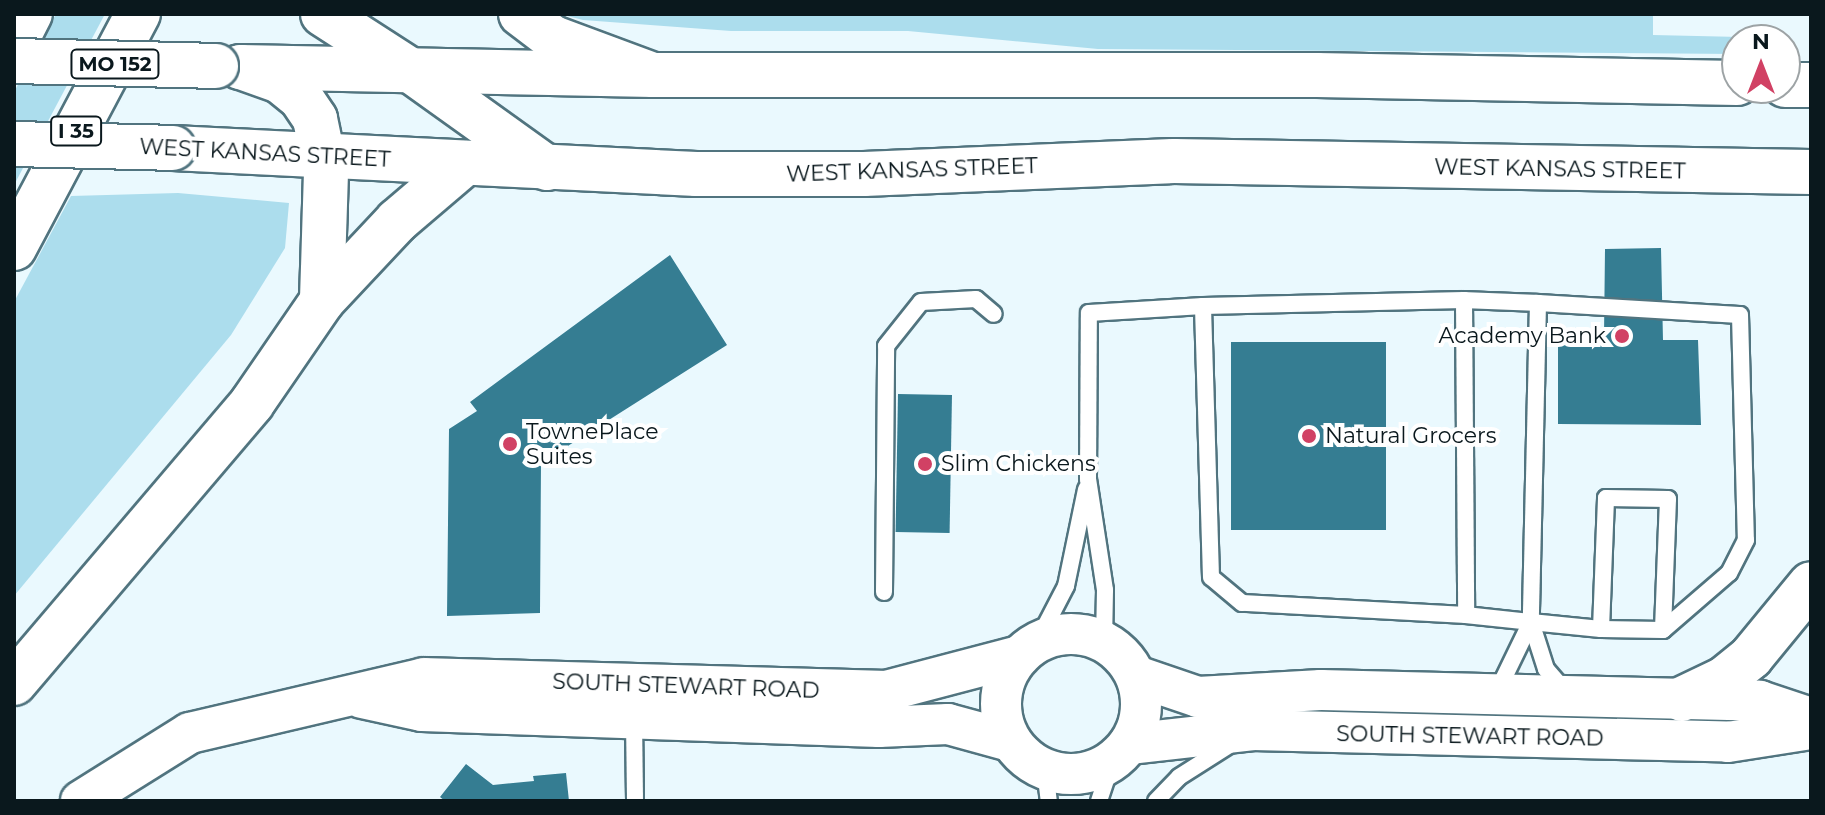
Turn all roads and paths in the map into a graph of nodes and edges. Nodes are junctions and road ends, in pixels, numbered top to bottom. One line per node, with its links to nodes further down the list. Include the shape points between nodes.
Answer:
1 (30, 14): 5 (main road)
2 (138, 14): 16 (main road, I 35)
3 (323, 14): 8 (main road)
4 (521, 14): 9 (main road, via 553,38)
5 (14, 45)
6 (14, 61): 7 (main road, MO 152, bridge)
7 (229, 67): 8 (main road); 12 (main road, via 280,81 301,98 315,119)
8 (413, 72): 9 (main road); 14 (main road)
9 (653, 75): 10 (main road, via 1317,75)
10 (1721, 83)
11 (14, 144): 12 (main road, WEST KANSAS STREET, bridge)
12 (324, 154): 13 (main road, WEST KANSAS STREET); 18 (main road)
13 (465, 163): 14 (main road, WEST KANSAS STREET); 18 (main road, via 397,221)
14 (547, 168): 15 (main road, WEST KANSAS STREET, via 864,174 1174,161)
15 (1811, 172)
16 (14, 248)
17 (1464, 300): 19 (lane); 20 (lane); 25 (lane)
18 (322, 301): 32 (main road, via 252,403)
19 (1538, 303): 26 (lane); 28 (lane, via 1740,315 1746,540 1729,573)
20 (1203, 306): 22 (lane, via 1089,313); 25 (lane, via 1211,577 1242,603)
21 (994, 314): 24 (lane, via 976,299 921,302 886,346)
22 (1088, 479): 29 (lane, via 1105,590); 30 (lane, via 1066,586)
23 (1811, 584): 35 (main road, via 1751,657 1724,679)
24 (884, 592)
25 (1466, 615): 26 (lane)
26 (1531, 622): 27 (lane); 33 (lane); 34 (lane, via 1546,669)
27 (1601, 629): 28 (lane); 28 (lane, via 1606,498 1668,499)
28 (1663, 630)
29 (1104, 642): 30 (street, via 1058,634); 31 (street, via 1123,656)
30 (1028, 649): 36 (street, SOUTH STEWART ROAD, via 886,691); 40 (street, via 1006,675 1000,697 1001,720)
31 (1136, 676): 33 (street, SOUTH STEWART ROAD, via 1198,697 1321,690); 41 (street, via 1139,723)
32 (14, 683)
33 (1496, 695): 34 (street, SOUTH STEWART ROAD)
34 (1568, 696): 35 (street, SOUTH STEWART ROAD)
35 (1682, 699): 37 (street, SOUTH STEWART ROAD, via 1760,701)
36 (636, 701): 40 (street, SOUTH STEWART ROAD, via 879,727 948,724); 43 (street, SOUTH STEWART ROAD, via 422,711 351,696 190,733); 44 (lane)
37 (1811, 718)
38 (1811, 729): 39 (street, SOUTH STEWART ROAD, via 1728,742)
39 (1253, 730): 41 (street, SOUTH STEWART ROAD); 46 (lane, via 1179,777)
40 (1010, 741): 42 (street)
41 (1120, 753): 42 (street); 45 (lane)
42 (1047, 785)
43 (81, 801)
44 (635, 801)
45 (1099, 801)
46 (1156, 801)

